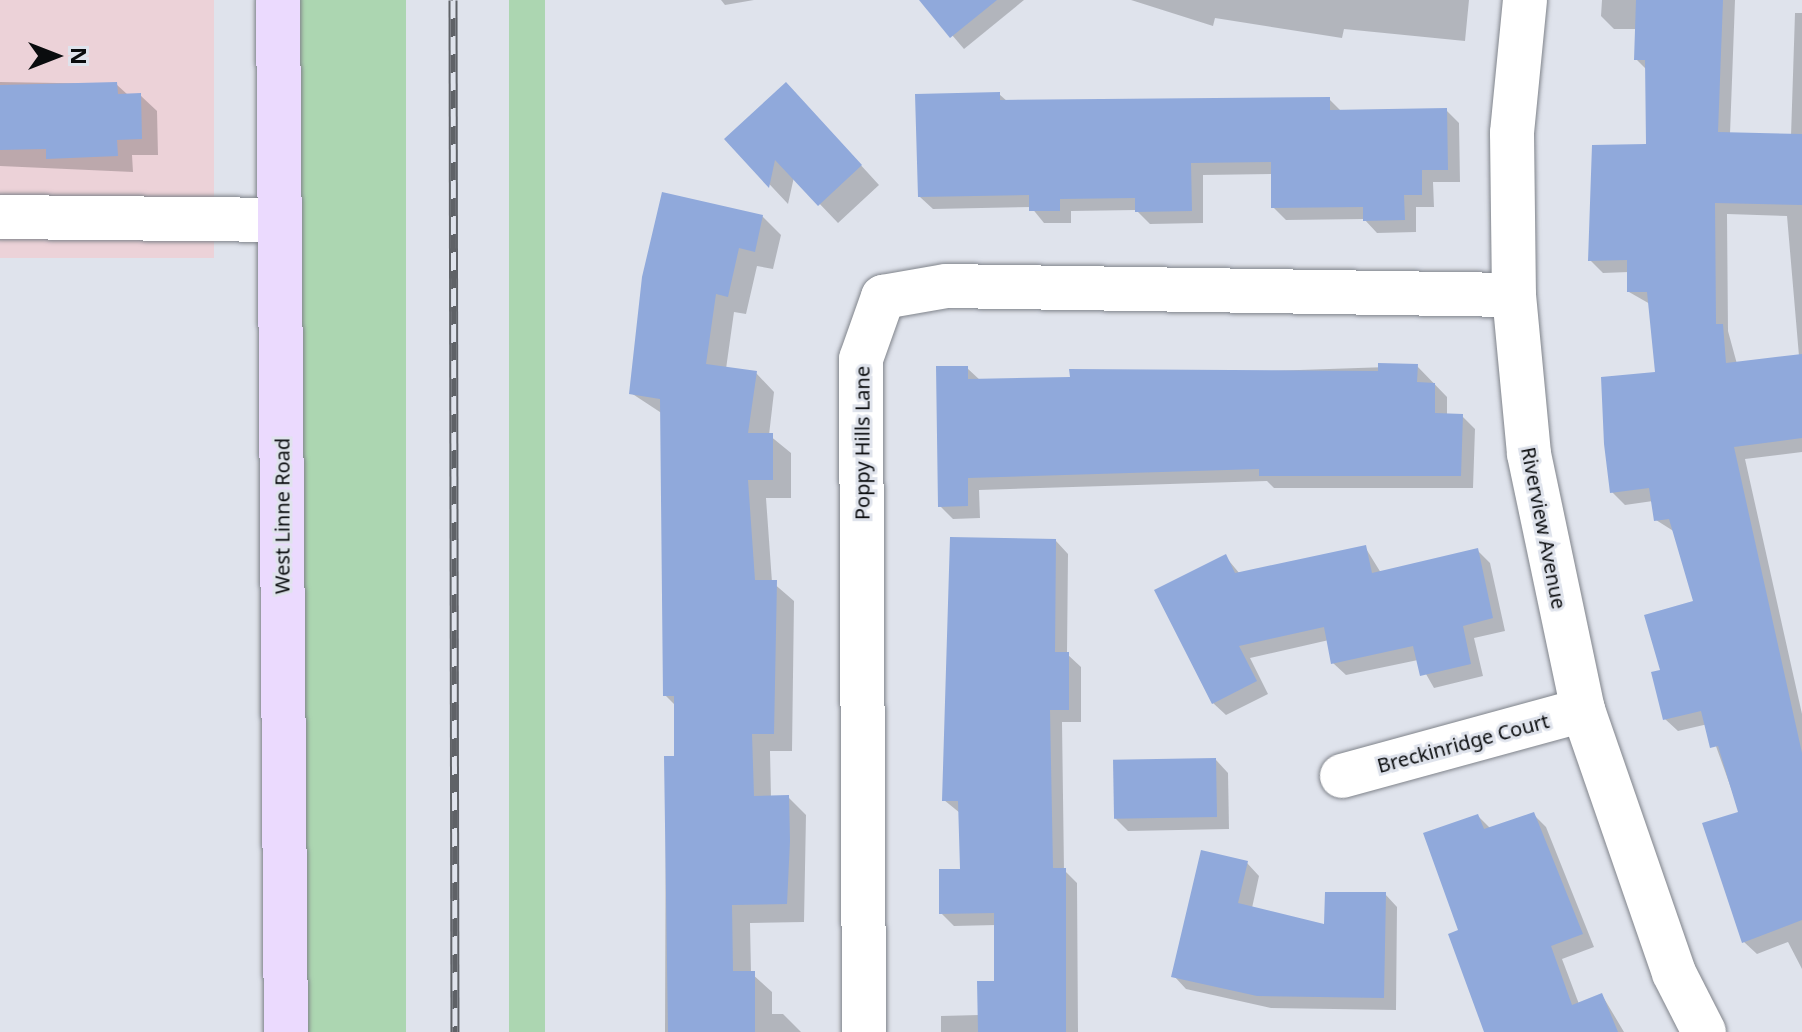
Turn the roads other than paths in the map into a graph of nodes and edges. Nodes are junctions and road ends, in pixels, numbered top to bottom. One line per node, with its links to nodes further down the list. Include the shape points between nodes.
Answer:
1 (278, 0): 4 (main road, West Linne Road)
2 (1525, 0): 5 (street, Riverview Avenue, via 1512,133)
3 (0, 217): 4 (street)
4 (280, 220): 8 (main road, West Linne Road)
5 (1514, 295): 6 (street, Riverview Avenue, via 1529,454); 9 (street, Poppy Hills Lane, via 946,286 883,297 861,359)
6 (1583, 710): 7 (street, Breckinridge Court); 10 (street, Riverview Avenue, via 1674,973)
7 (1342, 776)
8 (286, 1032)
9 (864, 1032)
10 (1704, 1032)

